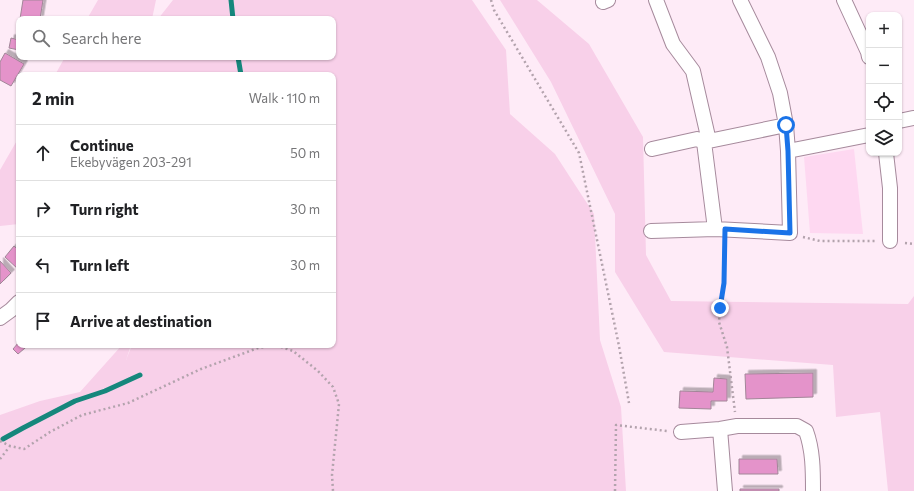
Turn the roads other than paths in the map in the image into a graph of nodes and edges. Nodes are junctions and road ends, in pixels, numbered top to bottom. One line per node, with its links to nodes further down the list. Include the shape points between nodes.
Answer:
1 (656, 0): 9 (street, via 673,44 693,71)
2 (844, 0): 4 (street)
3 (742, 1): 7 (street, via 768,57 780,93)
4 (866, 48)
5 (913, 118): 6 (street)
6 (902, 120)
7 (786, 125): 9 (street); 11 (street)
8 (866, 136): 11 (street)
9 (707, 141): 10 (street, via 697,139); 13 (street)
10 (652, 149)
11 (788, 151): 13 (street, via 790,233)
12 (886, 156): 15 (street, via 890,188)
13 (720, 229): 14 (street)
14 (651, 230)
15 (890, 241)
16 (16, 305): 17 (street)
17 (0, 318)
18 (720, 429): 19 (street); 20 (street); 21 (street, via 737,426 797,426 806,431 810,442)
19 (680, 432)
20 (725, 491)
21 (813, 491)

